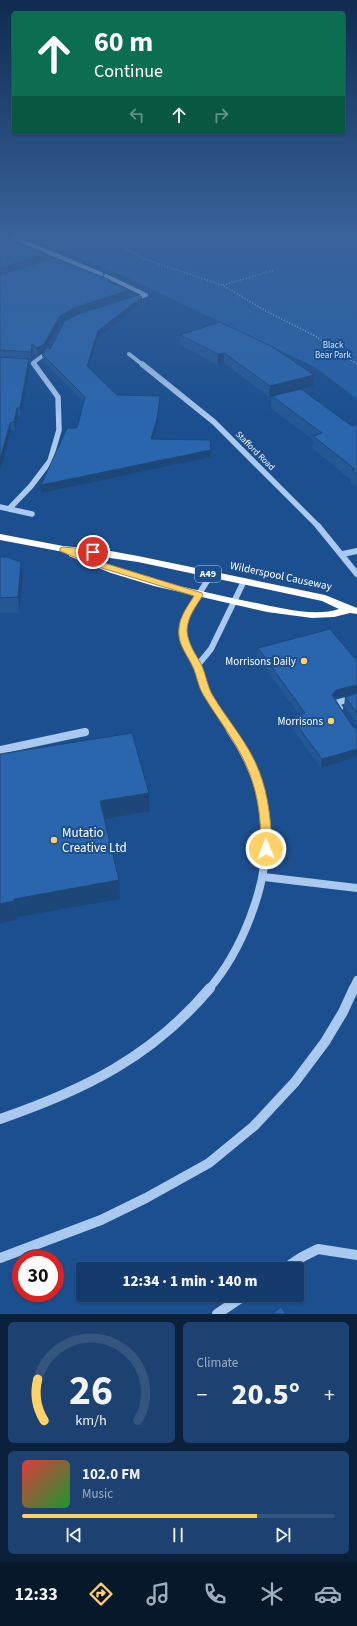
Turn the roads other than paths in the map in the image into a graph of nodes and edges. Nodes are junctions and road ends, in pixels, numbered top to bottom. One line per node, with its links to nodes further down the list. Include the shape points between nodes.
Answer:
1 (136, 298): 2 (street)
2 (125, 302)
3 (51, 347): 6 (street, via 47,354)
4 (129, 354): 13 (street, Stafford Road, via 214,422)
5 (26, 363): 6 (street)
6 (33, 363): 8 (street, via 58,397 58,430 50,461)
7 (0, 507): 8 (street)
8 (9, 509): 9 (street)
9 (32, 514)
10 (0, 537): 11 (highway, Wilderspool Causeway / A49)
11 (63, 549): 14 (highway, Wilderspool Causeway / A49, via 105,553); 17 (highway, Wilderspool Causeway / A49, via 105,567)
12 (357, 551): 13 (street)
13 (343, 554): 15 (street, Stafford Road)
14 (211, 574): 16 (highway, Wilderspool Causeway / A49); 17 (street)
15 (357, 574)
16 (244, 582): 18 (street); 19 (highway, Wilderspool Causeway / A49, via 325,598)
17 (199, 595): 18 (highway, Wilderspool Causeway / A49); 20 (street, via 186,615 183,631 186,646)
18 (234, 602): 19 (highway, Wilderspool Causeway / A49, via 299,613 335,614); 20 (street, via 212,649)
19 (353, 610)
20 (197, 666): 25 (street, via 207,694 254,771 266,822)
21 (357, 697): 22 (street, via 336,703)
22 (344, 715)
23 (85, 732): 24 (street)
24 (0, 750)
25 (264, 877): 26 (street); 28 (street, via 244,937 226,967 184,1017 131,1060 101,1078 33,1109)
26 (357, 888)
27 (357, 980): 30 (street, via 343,1012 295,1082 254,1126 209,1163 101,1220)
28 (0, 1119)
29 (357, 1255): 31 (street, via 318,1249)
30 (0, 1258)
31 (294, 1262)
32 (235, 1302): 33 (street)
33 (217, 1314)

